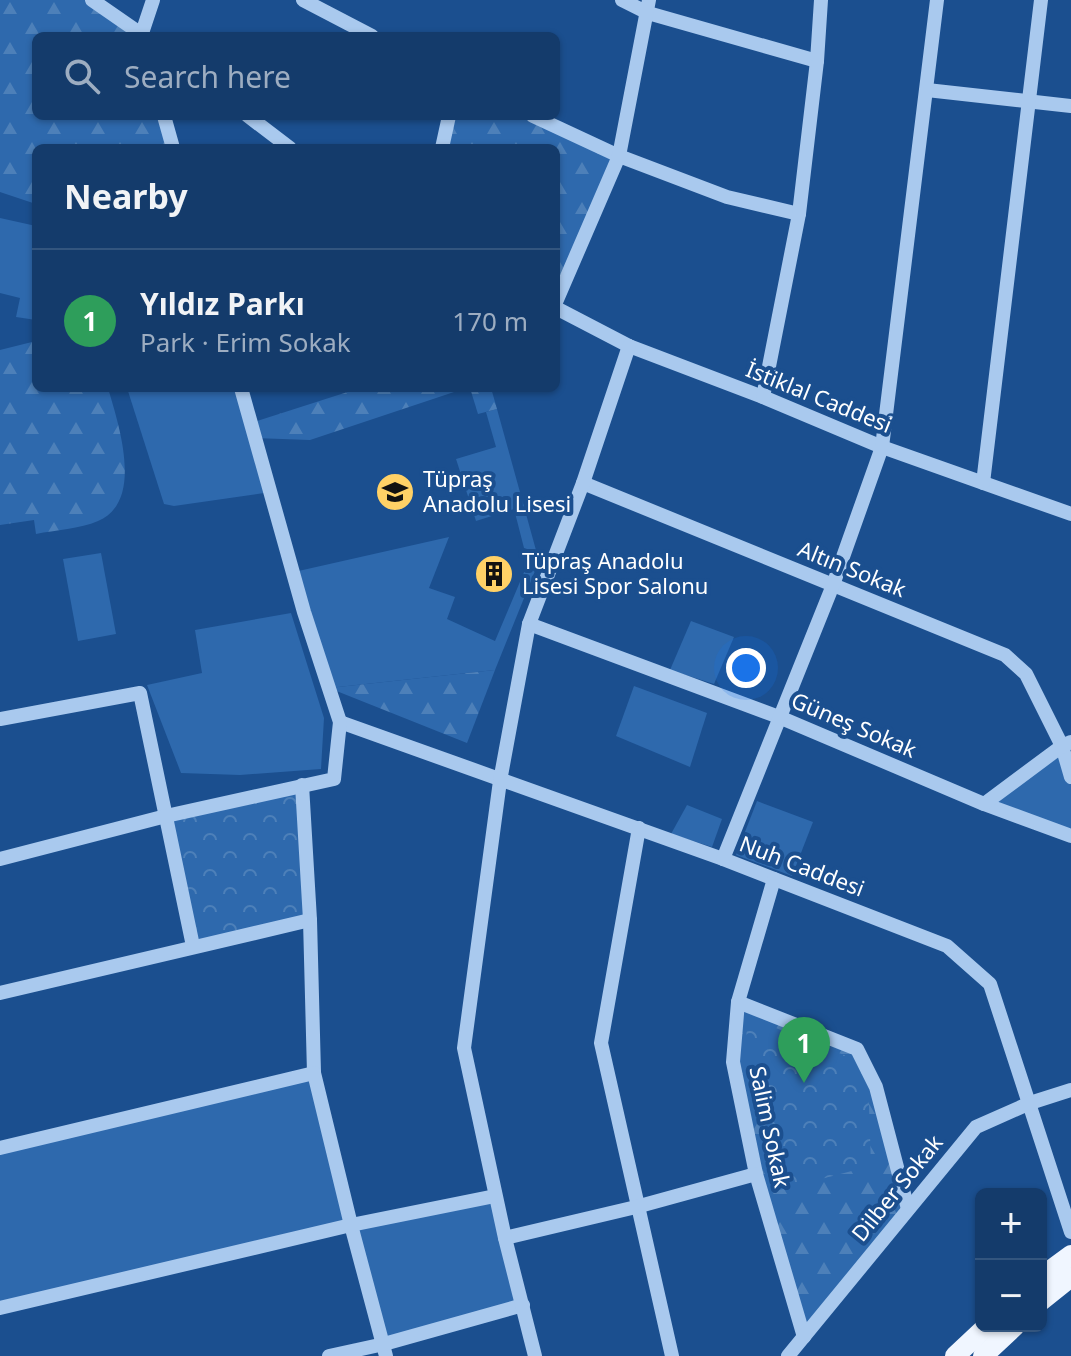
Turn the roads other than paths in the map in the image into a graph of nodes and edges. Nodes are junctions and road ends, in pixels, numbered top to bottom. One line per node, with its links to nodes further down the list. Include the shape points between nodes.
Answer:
1 (92, 0): 9 (street)
2 (153, 0): 10 (street)
3 (303, 0): 11 (street)
4 (622, 0): 8 (street)
5 (821, 0): 12 (street)
6 (937, 0): 13 (street)
7 (1041, 0): 14 (street)
8 (648, 6): 12 (street); 23 (street)
9 (138, 32)
10 (143, 32)
11 (364, 32)
12 (817, 61): 24 (street)
13 (927, 90): 14 (street); 30 (street)
14 (1030, 101): 15 (street); 32 (street)
15 (1071, 106)
16 (165, 120): 20 (street)
17 (253, 120): 21 (street)
18 (448, 120): 22 (street)
19 (542, 120): 23 (street)
20 (172, 144)
21 (285, 144)
22 (443, 144)
23 (619, 156): 24 (street, via 727,197); 25 (street)
24 (799, 214): 29 (street)
25 (560, 296)
26 (560, 307): 27 (street, İstiklal Caddesi)
27 (629, 346): 29 (street, İstiklal Caddesi); 31 (street)
28 (242, 392): 38 (street)
29 (763, 397): 30 (street, İstiklal Caddesi)
30 (882, 447): 32 (street, İstiklal Caddesi); 34 (street)
31 (583, 483): 34 (street, Altın Sokak); 35 (street)
32 (983, 483): 33 (street, İstiklal Caddesi)
33 (1071, 514)
34 (833, 585): 36 (street); 39 (street, Altın Sokak, via 1005,655 1026,674)
35 (529, 624): 36 (street, Güneş Sokak); 41 (street)
36 (779, 717): 43 (street, Güneş Sokak); 48 (street)
37 (0, 719): 44 (street, via 140,693)
38 (340, 722): 41 (street, Nuh Caddesi); 42 (street, via 334,779)
39 (1066, 744): 40 (street, Altın Sokak); 43 (street)
40 (1071, 777)
41 (500, 781): 45 (street, Nuh Caddesi); 59 (street, via 464,1048)
42 (302, 785): 44 (street); 50 (street)
43 (984, 804): 46 (street, Güneş Sokak)
44 (166, 816): 47 (street); 51 (street)
45 (639, 828): 48 (street, Nuh Caddesi); 60 (street, via 601,1043)
46 (1071, 836)
47 (0, 859)
48 (723, 859): 49 (street, Nuh Caddesi)
49 (774, 879): 53 (street, Salim Sokak); 56 (street, Nuh Caddesi, via 947,946 990,984)
50 (310, 920): 51 (street); 54 (street)
51 (193, 946): 52 (street)
52 (0, 993)
53 (738, 1002): 58 (street, Salim Sokak, via 733,1062); 61 (street, via 857,1049 876,1087)
54 (314, 1073): 57 (street); 62 (street)
55 (1071, 1090): 56 (street, Dilber Sokak)
56 (1030, 1103): 61 (street, Dilber Sokak, via 976,1127); 63 (street, Nuh Caddesi)
57 (0, 1148)
58 (756, 1174): 60 (street); 73 (street, Salim Sokak)
59 (495, 1196): 62 (street); 64 (street)
60 (636, 1207): 64 (street); 77 (street)
61 (908, 1209): 73 (street, Dilber Sokak)
62 (351, 1225): 70 (street); 74 (street)
63 (1071, 1232)
64 (505, 1238): 69 (street)
65 (1071, 1255): 66 (main road)
66 (1047, 1273)
67 (1071, 1277): 68 (main road)
68 (1047, 1296)
69 (523, 1305): 74 (street); 76 (street)
70 (0, 1308)
71 (981, 1332): 79 (main road)
72 (1009, 1332): 80 (main road)
73 (804, 1337): 78 (street, Dilber Sokak)
74 (385, 1350): 75 (street)
75 (329, 1356)
76 (535, 1356)
77 (672, 1356)
78 (788, 1356)
79 (955, 1356)
80 (983, 1356)

